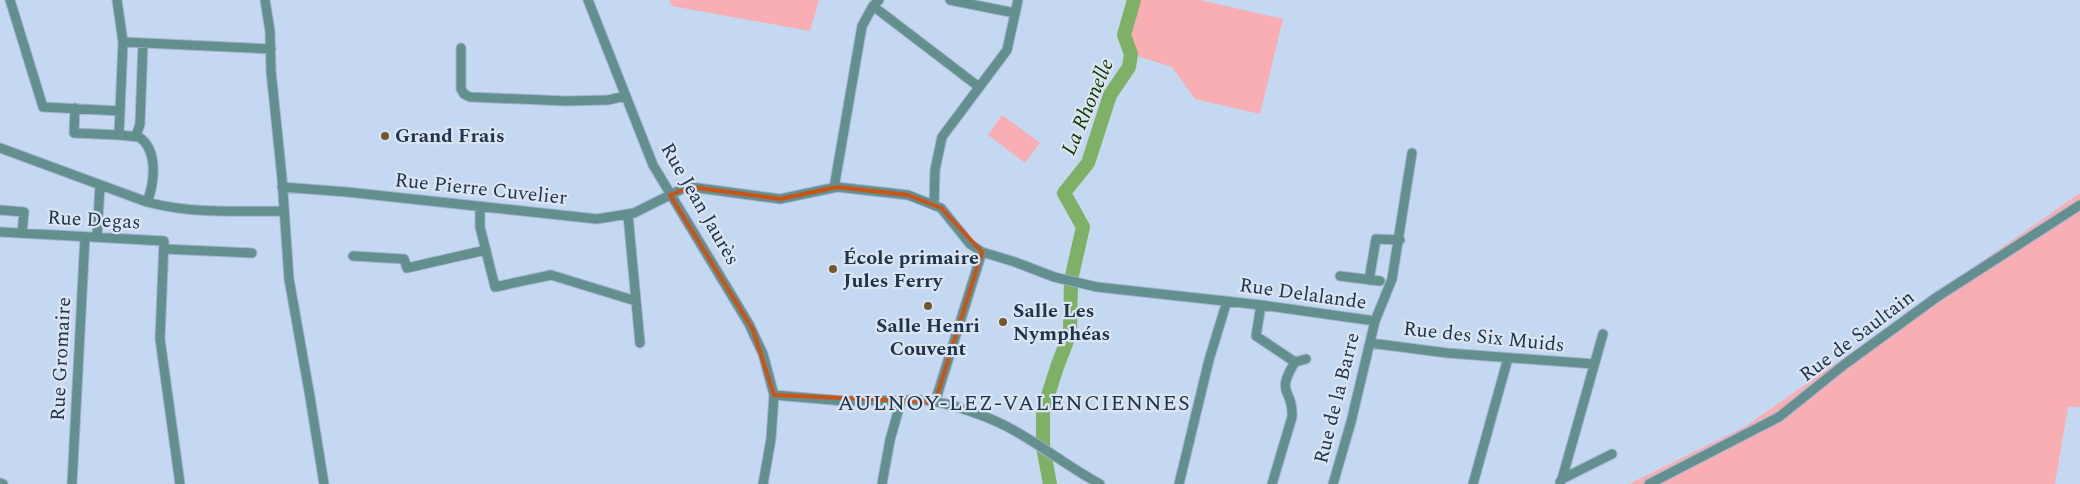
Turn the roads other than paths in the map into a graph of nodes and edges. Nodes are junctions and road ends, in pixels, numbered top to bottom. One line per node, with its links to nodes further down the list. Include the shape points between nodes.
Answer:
1 (10, 0): 15 (street, via 43,107)
2 (117, 0): 9 (street)
3 (265, 0): 12 (street)
4 (588, 0): 14 (street, Rue Jean Jaurès)
5 (950, 0): 8 (street)
6 (1018, 0): 8 (street)
7 (876, 3): 13 (street); 23 (street, via 862,26)
8 (1015, 12): 13 (street, via 1007,50)
9 (123, 42): 10 (street); 16 (street)
10 (143, 43): 12 (street); 18 (street, via 140,124)
11 (461, 48): 14 (street, via 462,89 470,97 566,101)
12 (271, 49): 22 (street)
13 (979, 87): 26 (street, via 940,142)
14 (626, 96): 24 (street, Rue Jean Jaurès, via 653,165)
15 (75, 108): 16 (street); 17 (street, via 74,133)
16 (120, 111): 17 (street)
17 (120, 135): 18 (street)
18 (136, 136): 25 (street, via 148,146 152,157 151,189)
19 (0, 148): 21 (street)
20 (1412, 152): 36 (street, Rue de la Barre)
21 (100, 184): 25 (street); 35 (street)
22 (282, 187): 28 (street, Rue Pierre Cuvelier); 30 (street)
23 (834, 188): 24 (street, Rue Pierre Cuvelier, via 784,198 690,187); 26 (street, Rue Pierre Cuvelier, via 908,195)
24 (670, 195): 31 (street, Rue Pierre Cuvelier); 56 (street, Rue Jean Jaurès, via 749,324 763,354)
25 (147, 202): 30 (street, via 186,210)
26 (934, 204): 39 (street, via 944,211 970,244)
27 (2080, 205): 71 (street, Rue de Saultain, via 1937,297 1779,416)
28 (480, 206): 31 (street, Rue Pierre Cuvelier, via 590,218); 38 (street, via 479,219)
29 (0, 210): 33 (street, Rue Degas, via 24,212)
30 (283, 211): 63 (street, via 292,301)
31 (628, 215): 45 (street)
32 (0, 232): 33 (street, Rue Degas)
33 (22, 233): 34 (street, Rue Degas)
34 (85, 237): 35 (street, Rue Degas); 61 (street, Rue Gromaire)
35 (97, 237): 37 (street, Rue Degas)
36 (1400, 240): 43 (street, via 1376,238); 48 (street, Rue de la Barre, via 1391,284)
37 (164, 245): 40 (street, Rue Degas); 62 (street, via 160,339)
38 (486, 250): 41 (street, via 407,268 404,258); 45 (street, via 495,287 551,276)
39 (982, 252): 46 (street, Rue Delalande, via 1081,283); 58 (street)
40 (252, 253)
41 (353, 256)
42 (1340, 276): 43 (street)
43 (1369, 280): 44 (street)
44 (1380, 281)
45 (636, 300): 50 (street)
46 (1227, 301): 47 (street, Rue Delalande); 67 (street)
47 (1262, 305): 48 (street, Rue Delalande); 54 (street, via 1256,336)
48 (1375, 321): 51 (street, Rue de la Barre)
49 (1603, 334): 55 (street)
50 (640, 343)
51 (1370, 343): 52 (street, Rue des Six Muids); 69 (street, Rue de la Barre)
52 (1508, 358): 55 (street, Rue des Six Muids); 70 (street)
53 (1306, 359): 54 (street)
54 (1295, 362): 68 (street, via 1284,388 1292,406 1292,417)
55 (1594, 364): 60 (street)
56 (774, 395): 57 (street, via 844,401); 64 (street, Rue Jean Jaurès)
57 (901, 400): 58 (street); 65 (street)
58 (935, 402): 66 (street, via 991,419 1014,430)
59 (1612, 454): 60 (street)
60 (1560, 481)
61 (72, 484)
62 (180, 484)
63 (324, 484)
64 (763, 484)
65 (882, 484)
66 (1100, 484)
67 (1179, 484)
68 (1272, 484)
69 (1333, 484)
70 (1473, 484)
71 (1648, 484)

